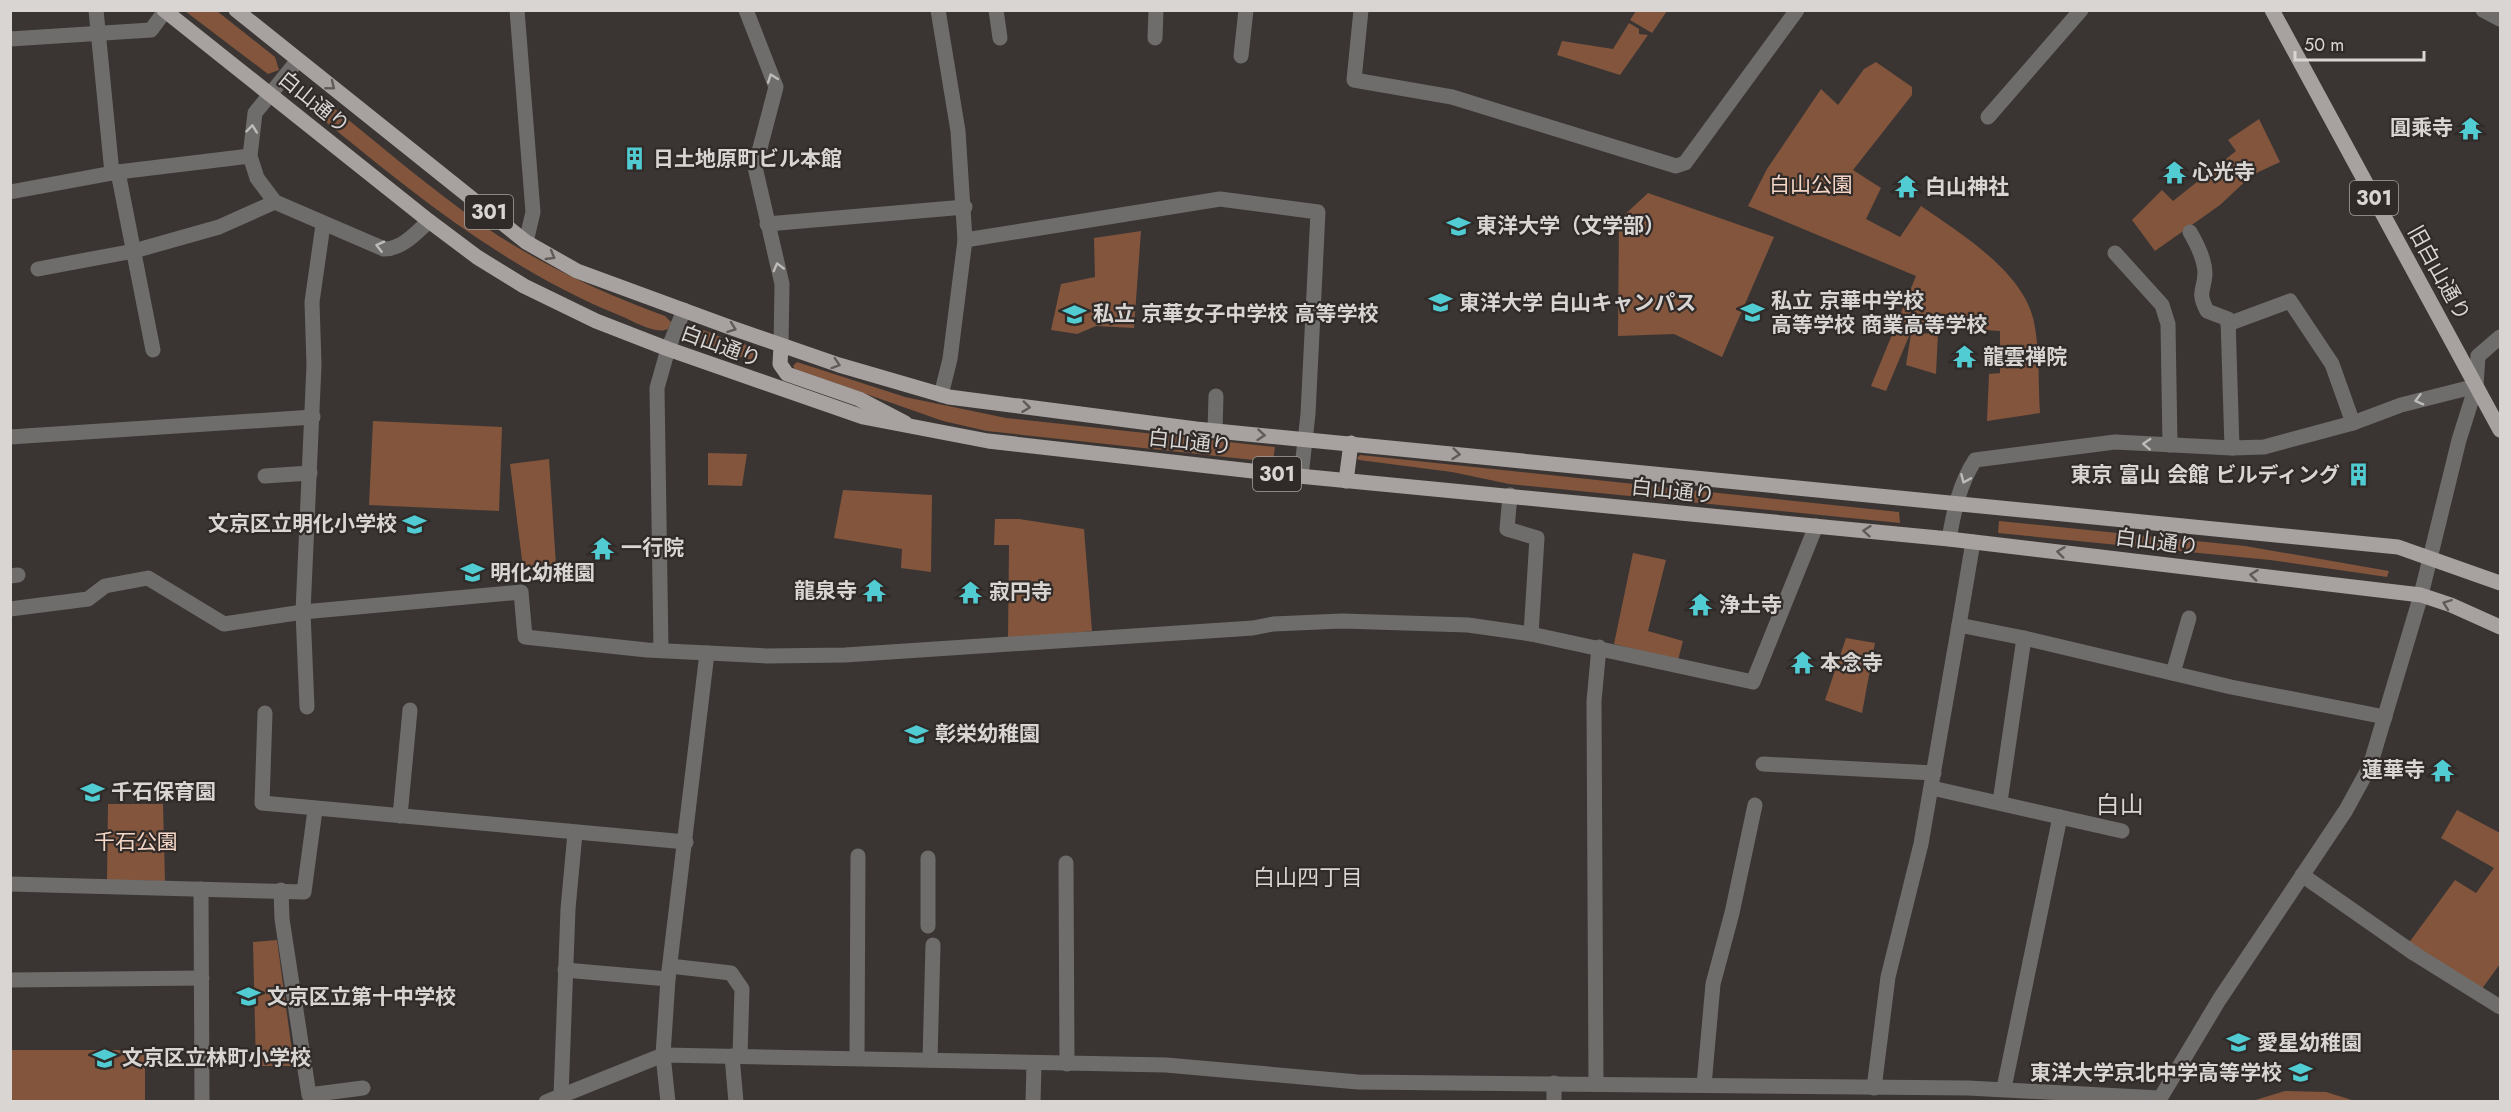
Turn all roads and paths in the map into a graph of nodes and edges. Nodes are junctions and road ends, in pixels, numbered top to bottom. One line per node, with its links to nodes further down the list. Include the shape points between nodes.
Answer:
1 (96, 10): 16 (street)
2 (236, 10): 21 (main road, 白山通り / 301)
3 (517, 10): 34 (street, via 533,212)
4 (938, 10): 28 (street, via 958,131)
5 (996, 10): 17 (street)
6 (1156, 10): 18 (street)
7 (1246, 10): 20 (street)
8 (1362, 10): 9 (street, via 1354,80 1452,98 1676,166 1686,163)
9 (1797, 10)
10 (2081, 10): 23 (street)
11 (2272, 10): 44 (main road, 旧白山通り / 301)
12 (2483, 10): 15 (street)
13 (164, 11): 16 (street, via 151,30); 22 (main road, 白山通り / 301)
14 (748, 11): 30 (street, one-way to 14, via 755,167 776,87)
15 (2500, 19)
16 (98, 33): 19 (street); 25 (street)
17 (1000, 38)
18 (1155, 38)
19 (10, 39)
20 (1241, 56)
21 (298, 60): 22 (street); 34 (main road, 白山通り / 301, one-way to 34)
22 (270, 94): 24 (street, one-way to 22, via 255,113); 29 (main road, 白山通り / 301)
23 (1988, 117)
24 (250, 156): 25 (street); 27 (street, via 257,178)
25 (115, 173): 26 (street); 35 (street)
26 (10, 192)
27 (275, 202): 31 (street); 35 (street, via 219,227)
28 (964, 207): 30 (street); 33 (street)
29 (429, 221): 31 (street, one-way to 31, via 391,249); 42 (main road, 白山通り / 301, via 525,286 596,321)
30 (767, 224): 41 (street, one-way to 30, via 782,284)
31 (323, 225): 47 (street, via 312,302)
32 (2190, 232): 39 (street, via 2204,266 2200,292 2204,306 2224,316)
33 (965, 240): 45 (street, via 950,359); 53 (street, via 1220,199 1318,212)
34 (526, 242): 38 (main road, 白山通り / 301, one-way to 38, via 576,271)
35 (134, 251): 37 (street); 43 (street)
36 (2115, 253): 55 (street, via 2162,305 2168,324)
37 (38, 269)
38 (684, 310): 41 (main road, 白山通り / 301, one-way to 41); 42 (street)
39 (2228, 324): 48 (street, via 2290,301 2332,364); 56 (street)
40 (2500, 337): 44 (street, via 2478,356)
41 (781, 346): 45 (main road, 白山通り / 301, one-way to 45); 49 (main road, via 780,364 787,374 858,399)
42 (668, 349): 49 (main road, 白山通り / 301, via 862,417); 77 (street, via 657,388)
43 (153, 350)
44 (2476, 386): 48 (street, one-way to 48, via 2401,405); 51 (main road, 旧白山通り / 301); 66 (street)
45 (941, 395): 50 (main road, 白山通り / 301, one-way to 50)
46 (1216, 396): 50 (street)
47 (313, 417): 52 (street); 57 (street)
48 (2353, 423): 56 (street, via 2264,447)
49 (913, 428): 59 (main road, 白山通り / 301, via 988,441)
50 (1215, 430): 53 (main road, 白山通り / 301, one-way to 53)
51 (2500, 430)
52 (10, 437)
53 (1305, 439): 54 (main road, 白山通り / 301); 59 (street)
54 (1351, 443): 60 (main road); 62 (main road, 白山通り / 301, one-way to 62)
55 (2170, 445): 56 (street); 62 (street, one-way to 62, via 2115,442 1975,460)
56 (2232, 448)
57 (310, 473): 58 (street); 70 (street)
58 (265, 476)
59 (1301, 476): 60 (main road, 白山通り / 301)
60 (1346, 481): 61 (main road, 白山通り / 301)
61 (1510, 495): 63 (main road, 白山通り / 301); 74 (street, via 1507,529 1537,538)
62 (1955, 505): 64 (street); 66 (main road, 白山通り / 301, via 2398,547)
63 (1816, 526): 64 (main road, 白山通り / 301, one-way to 63); 76 (street, via 1753,682)
64 (1949, 539): 65 (main road, 白山通り / 301)
65 (1973, 542): 68 (main road, 白山通り / 301, one-way to 65); 72 (street)
66 (2430, 556): 67 (main road, 白山通り / 301); 68 (street)
67 (2500, 583)
68 (2421, 595): 73 (main road, 白山通り / 301, one-way to 68); 83 (street)
69 (10, 609): 70 (street, via 88,599 105,586 148,578 224,624)
70 (303, 612): 77 (street, via 521,592 525,637); 80 (street)
71 (2189, 618): 79 (street)
72 (1959, 625): 75 (street); 85 (street)
73 (2500, 627)
74 (1531, 634): 76 (street); 78 (street, via 1468,625 1342,621 845,655)
75 (2024, 638): 79 (street); 86 (street)
76 (1599, 647): 115 (street, via 1594,701)
77 (661, 650): 78 (street)
78 (707, 653): 93 (street)
79 (2173, 674): 83 (street)
80 (307, 707)
81 (410, 710): 89 (street)
82 (265, 713): 88 (street, via 262,803)
83 (2385, 717): 97 (street, via 2370,766 2346,810)
84 (1763, 764): 85 (street)
85 (1933, 780): 86 (street); 119 (street, via 1888,977)
86 (2000, 802): 90 (street)
87 (1755, 805): 117 (street, via 1713,984)
88 (315, 810): 89 (street); 100 (street, via 304,892)
89 (400, 816): 92 (street)
90 (2060, 817): 91 (street); 120 (street)
91 (2122, 831)
92 (575, 832): 93 (street); 103 (street)
93 (686, 842): 104 (street)
94 (858, 856): 110 (street)
95 (928, 858): 101 (street)
96 (1066, 863): 113 (street)
97 (2302, 874): 107 (street, via 2415,954); 123 (street, via 2218,1000)
98 (10, 884): 99 (street)
99 (201, 889): 100 (street); 105 (street)
100 (281, 890): 118 (street, via 309,1095)
101 (928, 926)
102 (933, 945): 111 (street)
103 (565, 970): 104 (street); 122 (street)
104 (669, 973): 108 (street); 109 (street, via 731,973 742,989)
105 (202, 978): 106 (street); 124 (street)
106 (10, 980)
107 (2500, 1007)
108 (663, 1055): 109 (street); 122 (street); 126 (street)
109 (736, 1056): 110 (street); 127 (street)
110 (857, 1058): 111 (street)
111 (930, 1060): 112 (street)
112 (1034, 1064): 113 (street); 128 (street)
113 (1067, 1065): 114 (street, via 1167,1065 1358,1082)
114 (1554, 1083): 115 (street); 129 (street)
115 (1596, 1084): 116 (street)
116 (1684, 1085): 117 (street); 130 (street)
117 (1704, 1085): 119 (street)
118 (363, 1088)
119 (1875, 1088): 121 (street)
120 (2004, 1089): 121 (street); 123 (street)
121 (1968, 1095)
122 (561, 1096): 125 (street)
123 (2158, 1100)
124 (202, 1101)
125 (546, 1101)
126 (668, 1101)
127 (736, 1101)
128 (1033, 1101)
129 (1554, 1101)
130 (1683, 1101)

